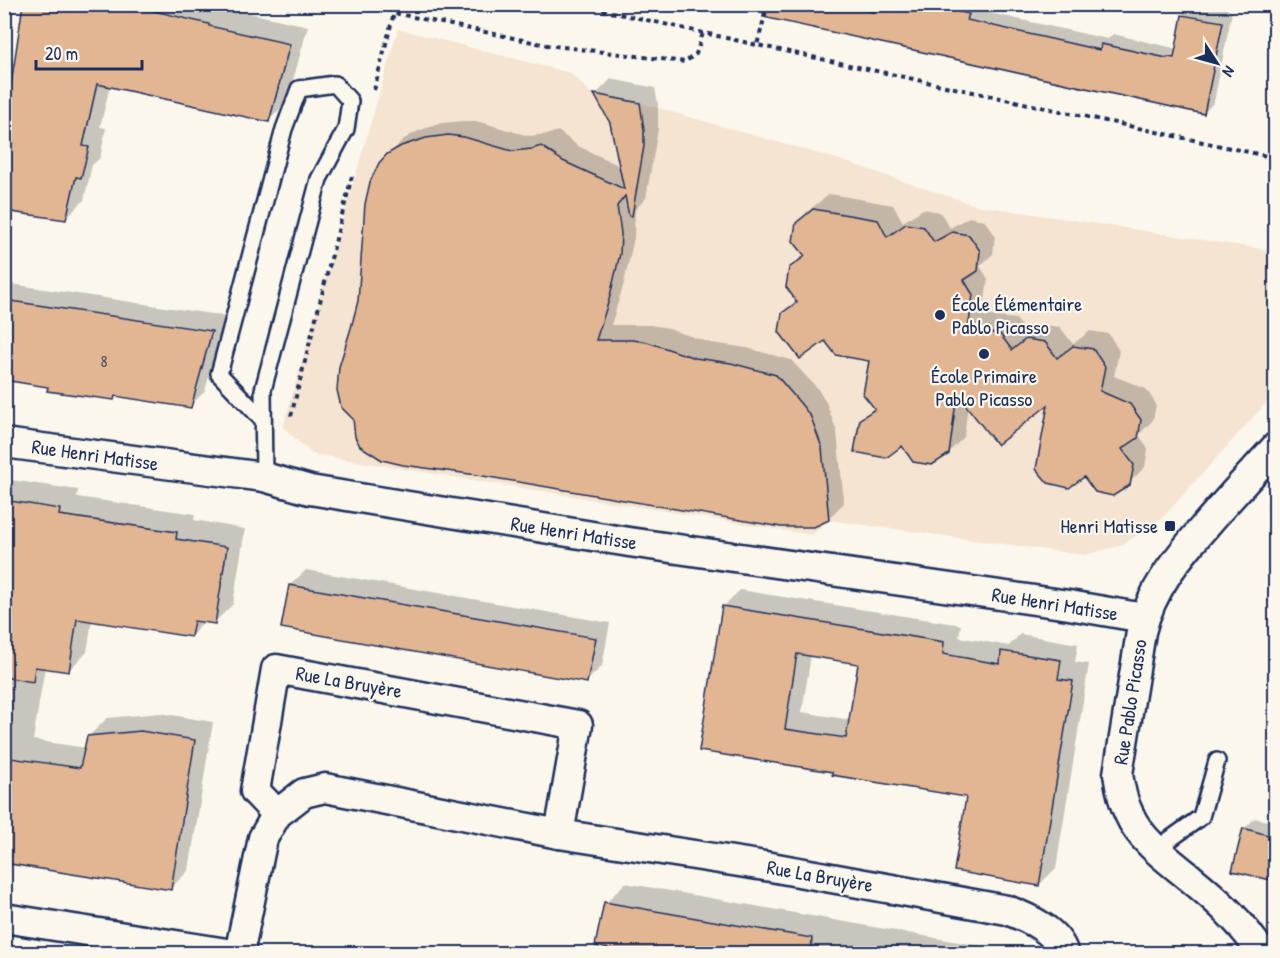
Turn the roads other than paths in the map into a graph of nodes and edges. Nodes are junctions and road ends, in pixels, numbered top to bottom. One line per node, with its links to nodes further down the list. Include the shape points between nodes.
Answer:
1 (263, 420): 1 (lane, via 219,374 284,129 299,89 335,84 350,101 346,129 319,179 262,390); 4 (lane)
2 (4, 443): 4 (street, Rue Henri Matisse)
3 (1275, 447): 5 (street, Rue Pablo Picasso, via 1171,568)
4 (264, 477): 5 (street, Rue Henri Matisse, via 310,490 629,542)
5 (1144, 618): 9 (street, Rue Pablo Picasso, via 1119,774 1129,815)
6 (1217, 761): 9 (lane, via 1201,817)
7 (276, 814): 8 (street, Rue La Bruyère, via 304,793 325,788); 8 (street, Rue La Bruyère, via 255,791 276,669 578,725); 13 (street, via 263,838)
8 (559, 834): 14 (street, Rue La Bruyère, via 771,867 1006,910 1046,929)
9 (1155, 850): 11 (street, Rue Pablo Picasso)
10 (4, 918): 12 (street)
11 (1265, 946)
12 (233, 954)
13 (239, 954)
14 (1064, 954)

